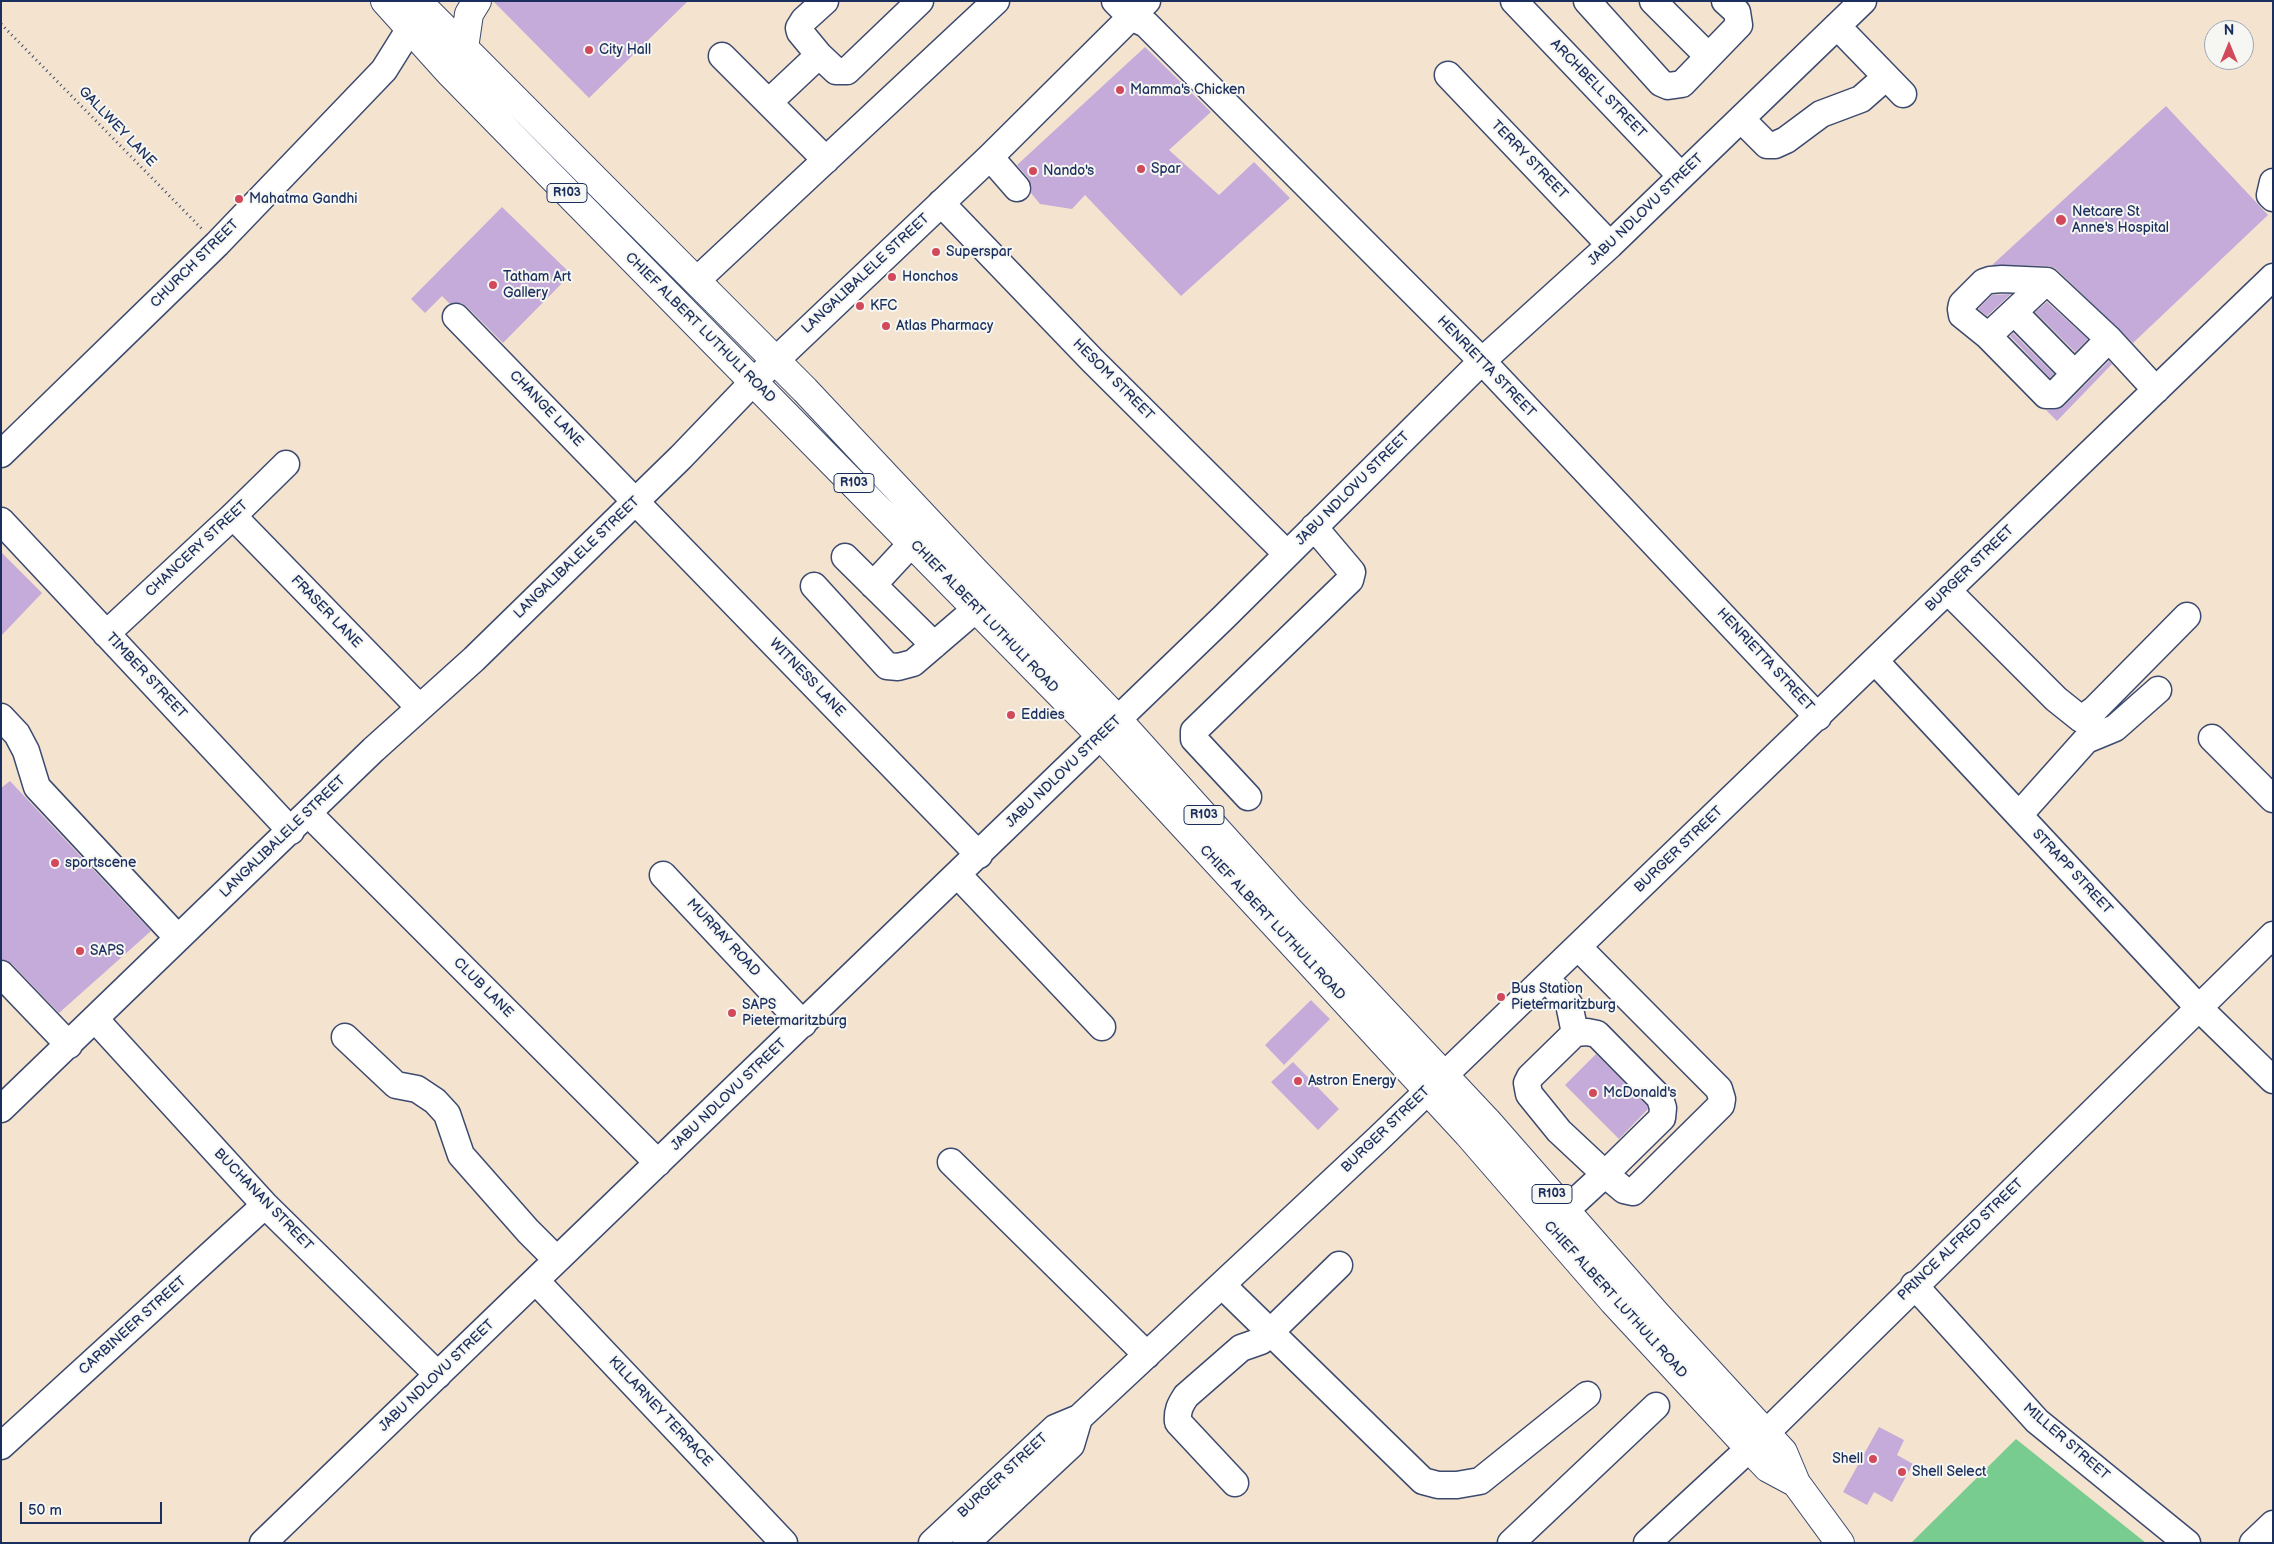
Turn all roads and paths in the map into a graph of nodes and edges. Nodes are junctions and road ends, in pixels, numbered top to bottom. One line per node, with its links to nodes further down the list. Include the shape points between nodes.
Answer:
1 (385, 1): 12 (main road, CHIEF ALBERT LUTHULI ROAD / R103)
2 (477, 1): 15 (main road, via 469,14)
3 (825, 1): 17 (street, via 799,28)
4 (920, 1): 17 (street, via 846,71 836,71)
5 (996, 1): 25 (street)
6 (1514, 1): 26 (street, ARCHBELL STREET)
7 (1587, 1): 19 (street, via 1668,86 1682,84)
8 (1653, 1): 19 (street)
9 (1725, 1): 19 (street, via 1737,12 1739,25)
10 (1863, 1): 14 (street, JABU NDLOVU STREET)
11 (1136, 8): 24 (street, LANGALIBALELE STREET); 41 (street, HENRIETTA STREET)
12 (422, 11): 15 (main road, CHIEF ALBERT LUTHULI ROAD / R103); 16 (main road, CHIEF ALBERT LUTHULI ROAD / R103); 20 (street, CHURCH STREET)
13 (1, 24): 31 (path, GALLWEY LANE)
14 (1838, 26): 23 (street, JABU NDLOVU STREET); 23 (street, via 1895,86 1821,114 1775,145 1767,145)
15 (464, 48): 34 (main road, CHIEF ALBERT LUTHULI ROAD / R103)
16 (429, 50): 20 (street, CHURCH STREET); 43 (main road, CHIEF ALBERT LUTHULI ROAD / R103)
17 (818, 55): 22 (street)
18 (722, 56): 22 (street)
19 (1708, 56)
20 (384, 70): 31 (street, CHURCH STREET)
21 (1448, 75): 32 (street, TERRY STREET)
22 (769, 102): 25 (street)
23 (1741, 119): 26 (street, JABU NDLOVU STREET)
24 (990, 157): 28 (street); 30 (street, LANGALIBALELE STREET)
25 (826, 160): 34 (street)
26 (1681, 176): 32 (street, JABU NDLOVU STREET)
27 (2273, 182): 29 (street, via 2270,194)
28 (1017, 188)
29 (2273, 198)
30 (941, 203): 40 (street, LANGALIBALELE STREET); 52 (street, HESOM STREET, via 1092,360)
31 (216, 244): 45 (street, CHURCH STREET)
32 (1610, 245): 41 (street, JABU NDLOVU STREET)
33 (2273, 277): 44 (street, BURGER STREET)
34 (696, 281): 40 (main road, CHIEF ALBERT LUTHULI ROAD / R103)
35 (2047, 281): 36 (street); 38 (street, via 2002,279 1984,282 1960,309 1962,315); 39 (street)
36 (2014, 312): 38 (street); 42 (street)
37 (456, 317): 47 (street, CHANGE LANE)
38 (1988, 336): 42 (street, via 2046,395 2054,395)
39 (2109, 338): 42 (street); 44 (street)
40 (776, 360): 43 (street, LANGALIBALELE STREET); 67 (main road, CHIEF ALBERT LUTHULI ROAD / R103, via 972,568)
41 (1482, 361): 50 (street, JABU NDLOVU STREET); 65 (street, HENRIETTA STREET)
42 (2074, 373)
43 (754, 381): 47 (street, LANGALIBALELE STREET); 51 (main road, CHIEF ALBERT LUTHULI ROAD / R103)
44 (2156, 390): 56 (street, BURGER STREET)
45 (1, 454)
46 (286, 464): 48 (street, CHANCERY STREET)
47 (636, 501): 63 (street, LANGALIBALELE STREET, via 474,659); 73 (street, WITNESS LANE)
48 (233, 516): 59 (street, CHANCERY STREET); 63 (street, FRASER LANE)
49 (1, 521): 59 (street, TIMBER STREET)
50 (1314, 527): 52 (street, JABU NDLOVU STREET); 69 (street, via 1352,572 1350,580 1194,731 1194,739)
51 (912, 543): 54 (street); 57 (main road, CHIEF ALBERT LUTHULI ROAD / R103)
52 (1287, 554): 67 (street, JABU NDLOVU STREET)
53 (845, 557): 54 (street)
54 (873, 585): 60 (street)
55 (814, 586): 60 (street, via 887,666 898,668 913,663)
56 (1948, 591): 61 (street, BURGER STREET); 66 (street, via 2042,685)
57 (976, 609): 60 (street); 67 (main road, CHIEF ALBERT LUTHULI ROAD / R103)
58 (2187, 616): 66 (street, via 2095,709)
59 (106, 634): 72 (street, TIMBER STREET)
60 (934, 645)
61 (1875, 661): 65 (street, BURGER STREET); 71 (street, STRAPP STREET)
62 (2158, 690): 66 (street, via 2116,728)
63 (419, 707): 72 (street, LANGALIBALELE STREET)
64 (1, 717): 77 (street, via 17,734 26,751 38,787)
65 (1818, 717): 78 (street, BURGER STREET)
66 (2089, 726): 71 (street, via 2086,740)
67 (1110, 728): 73 (street, JABU NDLOVU STREET); 89 (main road, CHIEF ALBERT LUTHULI ROAD / R103, via 1296,917)
68 (2212, 738): 70 (street)
69 (1248, 798)
70 (2273, 799)
71 (2019, 815): 81 (street, STRAPP STREET)
72 (300, 822): 77 (street, LANGALIBALELE STREET); 92 (street, CLUB LANE)
73 (979, 855): 75 (street, JABU NDLOVU STREET)
74 (662, 875): 83 (street, MURRAY ROAD)
75 (958, 875): 83 (street, JABU NDLOVU STREET); 84 (street)
76 (2273, 935): 81 (street, PRINCE ALFRED STREET)
77 (178, 938): 82 (street, LANGALIBALELE STREET)
78 (1578, 947): 80 (street, BURGER STREET); 93 (street, via 1719,1089 1722,1098 1721,1106 1634,1192 1624,1190)
79 (1, 974): 87 (street)
80 (1546, 978): 85 (street, via 1569,1004); 89 (street, BURGER STREET)
81 (2198, 1006): 88 (street, STRAPP STREET); 100 (street, PRINCE ALFRED STREET)
82 (95, 1019): 87 (street, LANGALIBALELE STREET); 94 (street, BUCHANAN STREET)
83 (803, 1024): 92 (street, JABU NDLOVU STREET)
84 (1102, 1028)
85 (1575, 1032): 93 (street, via 1530,1077 1527,1088 1559,1131); 93 (street, via 1598,1034 1660,1098 1662,1104 1662,1118)
86 (345, 1037): 96 (street, via 396,1086 418,1089 435,1101 447,1114 461,1155)
87 (69, 1045): 90 (street, LANGALIBALELE STREET)
88 (2273, 1080)
89 (1436, 1083): 95 (main road, CHIEF ALBERT LUTHULI ROAD / R103); 99 (street, BURGER STREET); 107 (main road, CHIEF ALBERT LUTHULI ROAD / R103, via 1468,1134 1613,1300)
90 (1, 1109)
91 (951, 1162): 102 (street)
92 (658, 1163): 96 (street, JABU NDLOVU STREET)
93 (1605, 1174): 95 (street)
94 (265, 1205): 103 (street, BUCHANAN STREET); 108 (street, CARBINEER STREET)
95 (1566, 1210): 107 (main road, CHIEF ALBERT LUTHULI ROAD / R103, via 1657,1315)
96 (556, 1259): 98 (street, JABU NDLOVU STREET)
97 (1339, 1265): 101 (street)
98 (536, 1281): 103 (street, JABU NDLOVU STREET); 112 (street, KILLARNEY TERRACE)
99 (1222, 1285): 101 (street); 102 (street, BURGER STREET)
100 (1914, 1285): 107 (street, PRINCE ALFRED STREET); 118 (street, MILLER STREET, via 2037,1421)
101 (1270, 1332): 104 (street, via 1422,1481 1438,1484 1480,1481); 109 (street, via 1261,1341 1241,1348 1186,1396 1177,1413 1178,1422)
102 (1147, 1355): 106 (street, BURGER STREET)
103 (438, 1375): 111 (street, JABU NDLOVU STREET)
104 (1587, 1395)
105 (1656, 1406): 115 (street)
106 (1079, 1418): 113 (street, BURGER STREET, via 1055,1428); 114 (street, BURGER STREET, via 1071,1444)
107 (1758, 1440): 116 (street, PRINCE ALFRED STREET); 117 (main road, CHIEF ALBERT LUTHULI ROAD / R103, via 1783,1452 1796,1483)
108 (1, 1446)
109 (1235, 1483)
110 (2273, 1524): 119 (street)
111 (263, 1543)
112 (784, 1543)
113 (932, 1543)
114 (966, 1543)
115 (1511, 1543)
116 (1647, 1543)
117 (1840, 1543)
118 (2188, 1543)
119 (2253, 1543)

